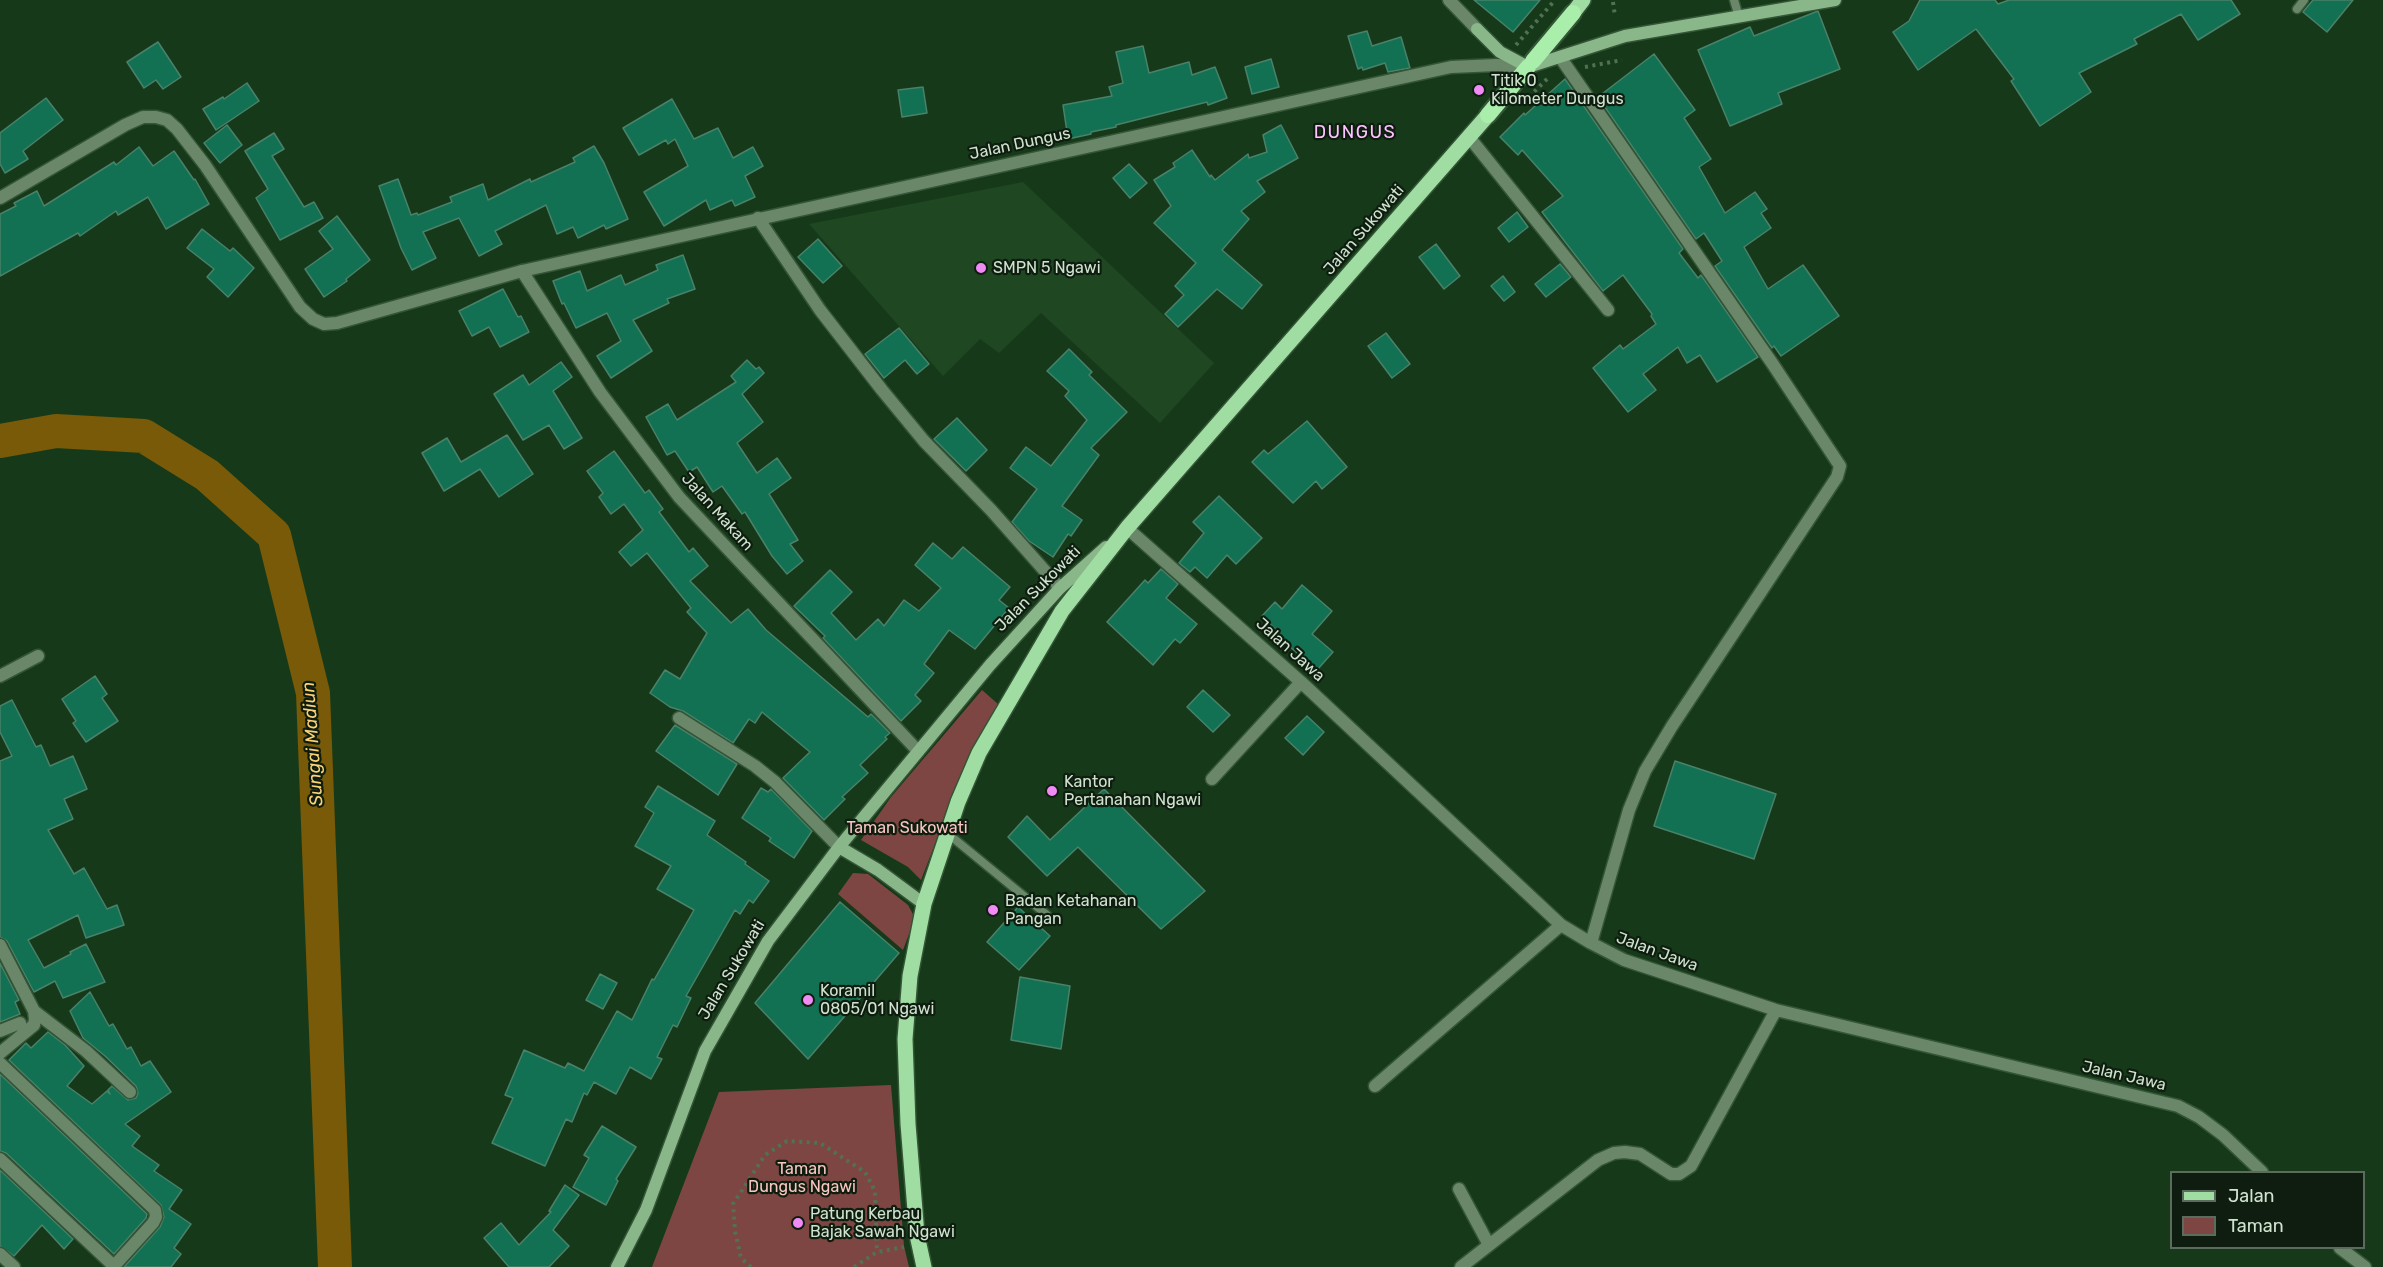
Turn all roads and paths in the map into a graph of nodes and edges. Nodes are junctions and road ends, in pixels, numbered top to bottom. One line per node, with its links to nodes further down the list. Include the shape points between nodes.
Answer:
1 (1449, 0): 11 (street)
2 (1555, 0): 12 (path, via 1522,40 1516,45)
3 (1734, 0): 10 (lane)
4 (1835, 0): 10 (main road)
5 (2304, 0): 8 (lane)
6 (1613, 2): 9 (path)
7 (1578, 6): 15 (highway, Jalan Sukowati)
8 (2297, 9)
9 (1616, 16)
10 (1739, 17): 13 (main road, via 1624,36)
11 (1477, 29): 15 (main road, via 1500,52)
12 (1508, 44)
13 (1560, 57): 15 (main road); 16 (street)
14 (1622, 60): 16 (path)
15 (1530, 64): 18 (highway, Jalan Sukowati); 21 (street, Jalan Dungus, via 1451,67)
16 (1569, 70): 17 (path, via 1555,73); 37 (street, via 1840,466 1837,477 1646,771 1629,810)
17 (1523, 103)
18 (1488, 115): 19 (main road, Jalan Sukowati)
19 (1469, 137): 23 (street); 24 (main road, Jalan Sukowati)
20 (0, 198): 22 (street, Jalan Dungus, via 125,125 142,117 156,117 177,129 300,307 324,324)
21 (758, 218): 22 (street, Jalan Dungus); 25 (street, via 820,310 882,390)
22 (522, 271): 30 (street, Jalan Makam, via 600,392 679,497)
23 (1608, 310)
24 (1127, 528): 25 (main road, Jalan Sukowati); 28 (street, Jalan Jawa); 32 (main road, via 1062,611 979,753)
25 (1060, 588): 30 (main road, Jalan Sukowati)
26 (38, 656): 27 (street)
27 (0, 676)
28 (1301, 682): 31 (street); 36 (street, Jalan Jawa)
29 (679, 718): 33 (street, via 775,782)
30 (918, 751): 33 (main road, Jalan Sukowati)
31 (1212, 779)
32 (947, 833): 34 (main road); 35 (lane)
33 (839, 847): 34 (main road); 57 (main road, Jalan Sukowati, via 768,941 705,1051 646,1210)
34 (924, 904): 50 (main road, via 910,976 905,1039 912,1192)
35 (1047, 915)
36 (1561, 925): 37 (street, Jalan Jawa); 45 (street)
37 (1591, 943): 39 (street, Jalan Jawa, via 1624,960)
38 (0, 945): 40 (street)
39 (1776, 1010): 48 (street, Jalan Jawa, via 2178,1107 2223,1135); 51 (street, via 1691,1166 1671,1174 1640,1154 1614,1153 1598,1160)
40 (34, 1011): 43 (street, via 34,1025); 46 (street)
41 (20, 1023): 42 (street)
42 (0, 1031)
43 (0, 1053)
44 (0, 1064): 55 (street, via 155,1210 153,1223)
45 (1376, 1086)
46 (130, 1092)
47 (0, 1159): 55 (street)
48 (2260, 1171)
49 (1459, 1189): 51 (street)
50 (919, 1245): 53 (path); 60 (main road)
51 (1489, 1245): 61 (street)
52 (2341, 1249): 62 (street)
53 (877, 1252): 58 (path, via 875,1191 865,1172 820,1143 787,1141 765,1155 733,1204 741,1258); 59 (path)
54 (0, 1254): 56 (street)
55 (115, 1266)
56 (14, 1267)
57 (617, 1267)
58 (751, 1267)
59 (854, 1267)
60 (924, 1267)
61 (1461, 1267)
62 (2365, 1267)

